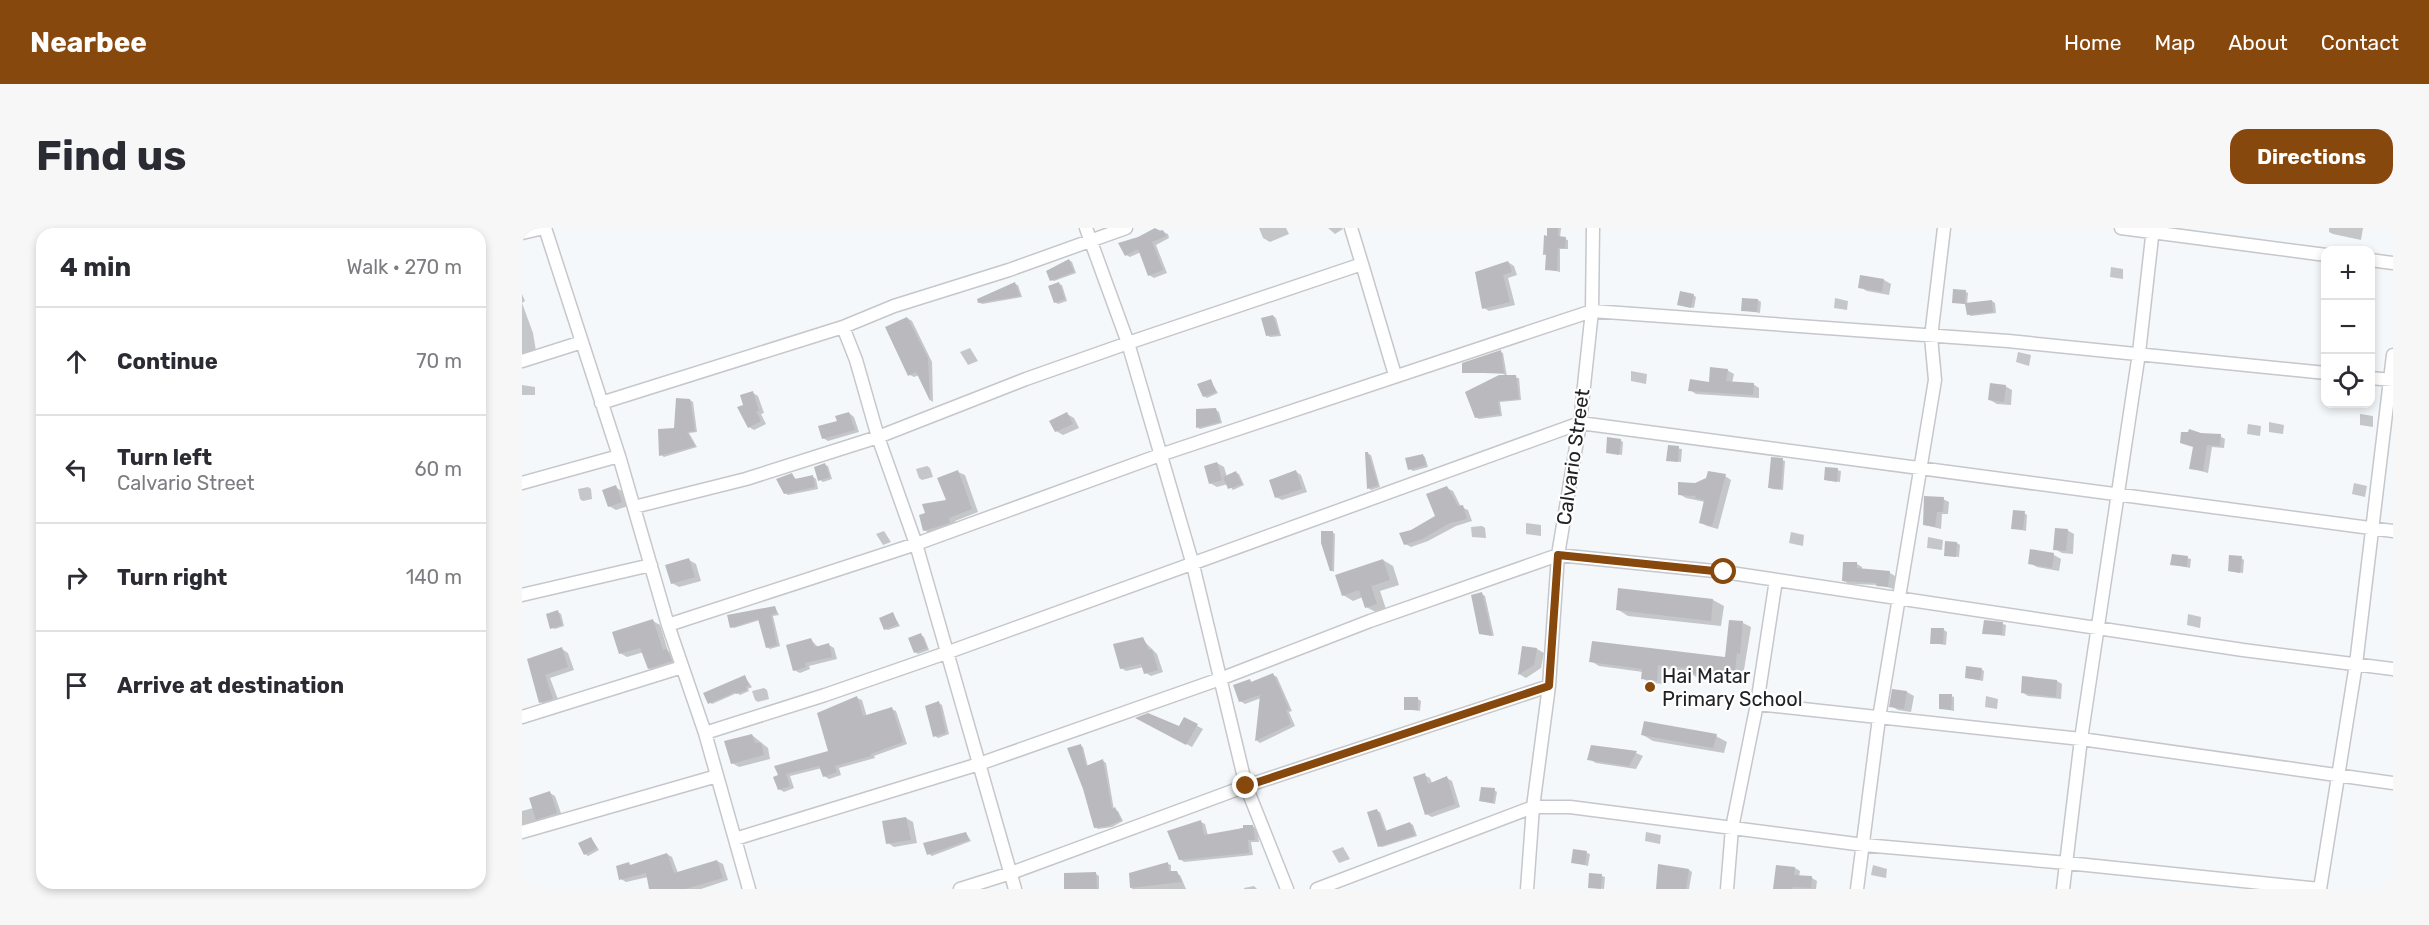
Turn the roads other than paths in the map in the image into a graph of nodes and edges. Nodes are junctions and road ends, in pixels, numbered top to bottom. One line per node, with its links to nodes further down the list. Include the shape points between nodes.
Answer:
1 (545, 228): 9 (street); 18 (street)
2 (1086, 228): 10 (street)
3 (1126, 228): 10 (street)
4 (1351, 228): 14 (street)
5 (1593, 228): 15 (street, Calvario Street)
6 (1944, 228): 17 (street)
7 (2121, 228): 8 (street)
8 (2153, 230): 11 (street); 20 (street)
9 (522, 233)
10 (1091, 242): 16 (street, via 894,306); 19 (street)
11 (2321, 254)
12 (2375, 261): 13 (street)
13 (2393, 263)
14 (1362, 264): 19 (street); 24 (street)
15 (1592, 311): 17 (street); 24 (street); 28 (street, Calvario Street)
16 (843, 327): 27 (street); 29 (street)
17 (1931, 337): 20 (street); 32 (street, via 1935,380)
18 (582, 342): 22 (street); 27 (street)
19 (1128, 343): 29 (street); 30 (street)
20 (2139, 353): 23 (street); 34 (street)
21 (2393, 355): 26 (street)
22 (522, 361)
23 (2321, 373)
24 (1395, 375): 30 (street)
25 (2375, 378): 26 (street)
26 (2391, 380): 36 (street)
27 (601, 403): 31 (street)
28 (1580, 423): 32 (street); 39 (street, Calvario Street); 41 (street)
29 (878, 437): 35 (street, via 746,479); 38 (street)
30 (1160, 455): 38 (street); 41 (street)
31 (619, 456): 33 (street); 35 (street)
32 (1922, 467): 34 (street); 44 (street)
33 (522, 483)
34 (2116, 496): 36 (street); 46 (street)
35 (634, 507): 40 (street)
36 (2372, 529): 37 (street); 48 (street)
37 (2393, 531)
38 (916, 544): 45 (street); 47 (street)
39 (1558, 555): 42 (street); 51 (street); 52 (street, Calvario Street)
40 (651, 565): 43 (street); 45 (street)
41 (1193, 565): 47 (street); 51 (street)
42 (1776, 580): 44 (street); 53 (street)
43 (522, 595)
44 (1898, 598): 46 (street); 55 (street)
45 (668, 625): 49 (street)
46 (2096, 627): 48 (street); 57 (street)
47 (946, 653): 56 (street); 58 (street)
48 (2356, 664): 50 (street); 60 (street)
49 (682, 667): 54 (street); 56 (street)
50 (2393, 669)
51 (1220, 679): 58 (street); 62 (street)
52 (1549, 686): 62 (street); 63 (street, Calvario Street)
53 (1757, 704): 55 (street); 64 (street)
54 (522, 717)
55 (1879, 718): 57 (street); 67 (street)
56 (705, 733): 59 (street)
57 (2080, 739): 60 (street); 68 (street)
58 (979, 764): 66 (street); 69 (street)
59 (717, 776): 65 (street); 66 (street)
60 (2337, 776): 61 (street); 79 (street)
61 (2393, 783)
62 (1246, 786): 69 (street); 73 (street)
63 (1533, 807): 64 (street, via 1570,807); 74 (street); 75 (street, Calvario Street)
64 (1732, 828): 67 (street); 76 (street)
65 (522, 832)
66 (735, 839): 70 (street)
67 (1864, 845): 68 (street); 77 (street)
68 (2067, 862): 78 (street); 79 (street)
69 (1011, 873): 71 (street); 72 (street)
70 (746, 888)
71 (960, 889)
72 (1015, 889)
73 (1287, 889)
74 (1317, 889)
75 (1527, 889)
76 (1727, 889)
77 (1857, 889)
78 (2063, 889)
79 (2320, 889)

